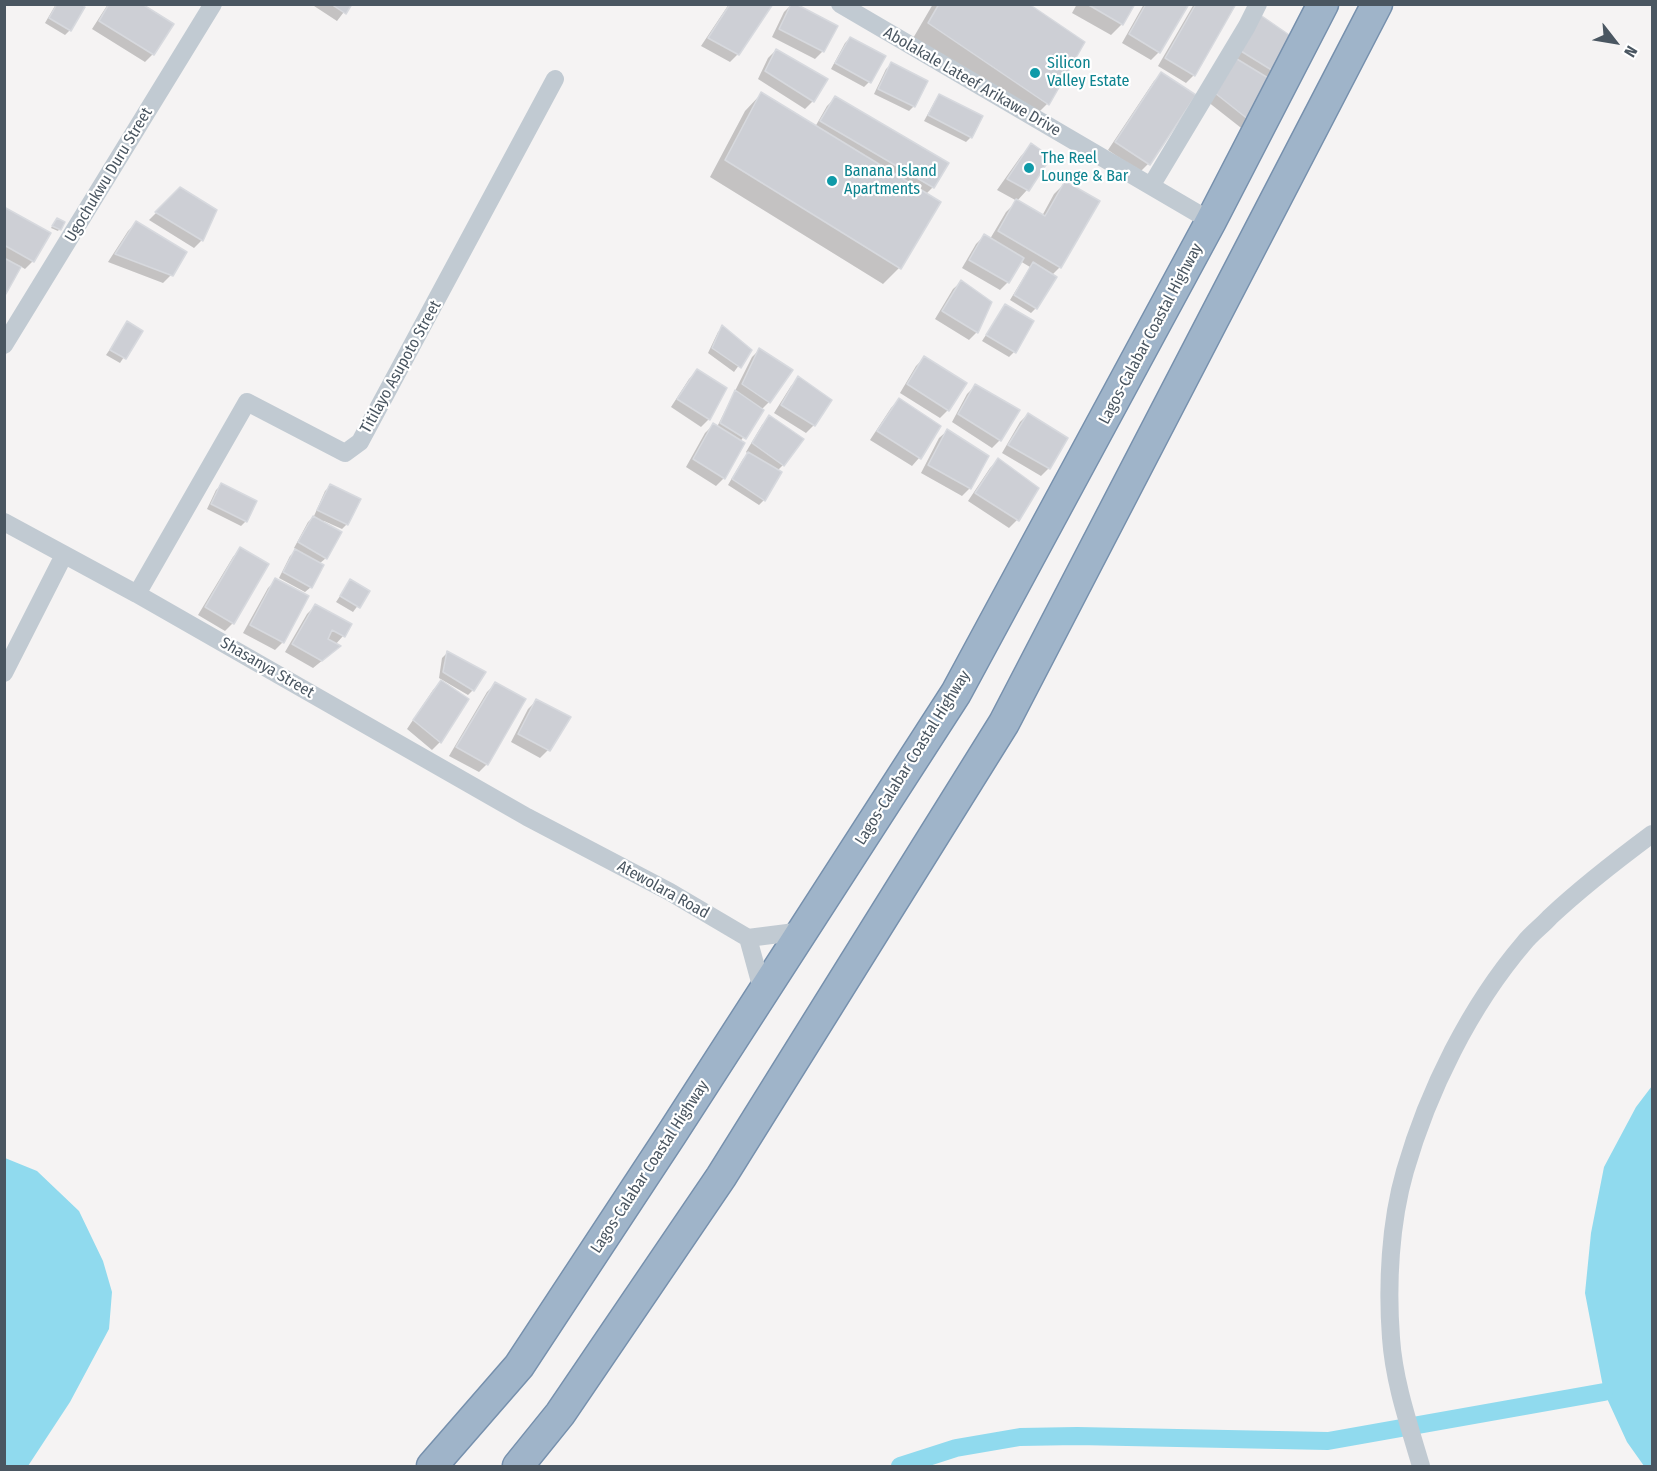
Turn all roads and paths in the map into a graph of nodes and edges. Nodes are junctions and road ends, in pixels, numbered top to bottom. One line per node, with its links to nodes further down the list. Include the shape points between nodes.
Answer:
1 (213, 4): 9 (street, Ugochukwu Duru Street)
2 (840, 4): 7 (street, Abolakale Lateef Arikawe Drive)
3 (1258, 4): 7 (street)
4 (1323, 4): 16 (highway, Lagos-Calabar Coastal Highway, via 1211,222 956,693)
5 (1377, 4): 20 (highway, via 1004,723 721,1177 560,1414)
6 (555, 79): 12 (street, Titilayo Asupoto Street, via 360,442 345,453 248,402)
7 (1151, 186): 8 (street, Abolakale Lateef Arikawe Drive)
8 (1197, 213)
9 (4, 345)
10 (4, 522): 11 (street, Shasanya Street)
11 (64, 555): 12 (street, Shasanya Street); 13 (street)
12 (137, 594): 14 (street, Shasanya Street)
13 (4, 673)
14 (527, 817): 17 (street, Atewolara Road)
15 (1653, 834): 21 (street, via 1601,873 1524,942 1455,1047 1404,1172 1389,1286 1391,1339 1399,1388)
16 (803, 931): 17 (street); 18 (highway, Lagos-Calabar Coastal Highway)
17 (748, 938): 18 (street)
18 (763, 993): 19 (highway, Lagos-Calabar Coastal Highway, via 519,1366)
19 (432, 1467)
20 (518, 1467)
21 (1421, 1467)

